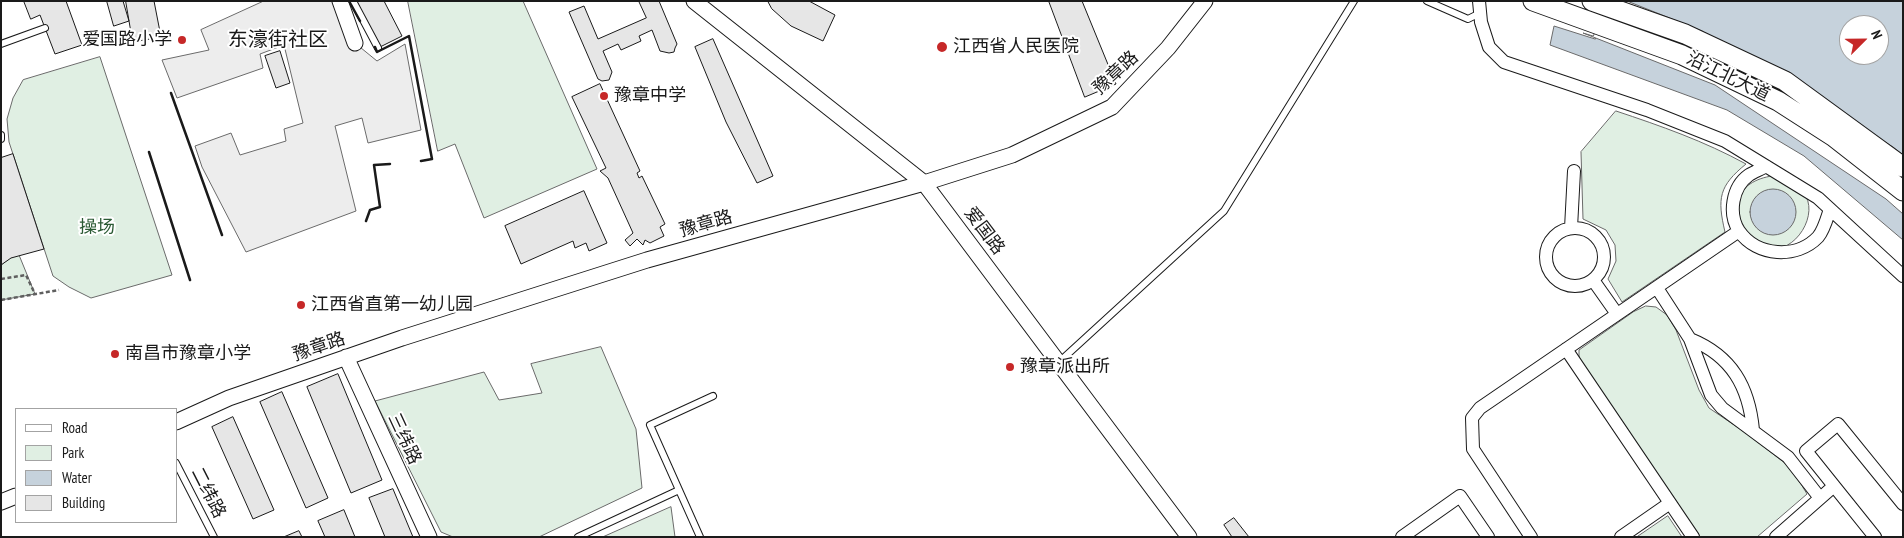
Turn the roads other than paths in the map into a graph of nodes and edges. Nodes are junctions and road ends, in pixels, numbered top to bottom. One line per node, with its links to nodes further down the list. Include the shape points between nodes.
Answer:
1 (340, 1): 11 (street)
2 (353, 1): 13 (lane)
3 (694, 1): 19 (street, 爱国路)
4 (1204, 1): 19 (street, 豫章路, via 1168,48 1112,107 1012,155)
5 (1354, 1): 31 (lane, via 1224,211)
6 (1427, 1): 9 (lane, via 1468,19)
7 (1592, 1): 17 (main road, 沿江北大道, via 1685,34 1785,81)
8 (1536, 2): 20 (main road, 沿江北大道, via 1682,55 1778,101 1834,137)
9 (1479, 7): 16 (street, via 1489,47 1504,62 1656,113 1725,141)
10 (45, 28): 12 (lane)
11 (355, 43)
12 (1, 44)
13 (378, 48)
14 (1, 135): 15 (lane)
15 (1, 139)
16 (1766, 166): 21 (street); 23 (street, via 1748,176 1733,199)
17 (1903, 167)
18 (1574, 171): 22 (street)
19 (924, 183): 30 (street, 豫章路, via 647,260); 31 (street, 爱国路)
20 (1903, 191)
21 (1830, 209): 23 (street, via 1818,237 1801,250 1782,253 1767,250); 24 (street)
22 (1571, 228): 25 (street, via 1590,232 1602,246 1603,265); 25 (street, via 1554,236 1548,245 1547,264 1551,273 1566,284 1575,286)
23 (1739, 231): 26 (street)
24 (1903, 276)
25 (1593, 280): 27 (street)
26 (1657, 288): 27 (street); 28 (street)
27 (1617, 314): 29 (street)
28 (1690, 339): 34 (street, via 1712,395 1722,408); 34 (street, via 1708,346 1728,363 1747,397)
29 (1566, 349): 41 (street); 50 (street, via 1480,408 1472,418 1473,449)
30 (346, 357): 33 (street, 豫章路, via 229,398); 44 (street, 三纬路)
31 (1058, 363): 47 (street, 爱国路)
32 (713, 396): 37 (lane, via 650,425)
33 (178, 421)
34 (1754, 430): 39 (street, via 1788,457)
35 (178, 467): 43 (lane, 二纬路)
36 (1834, 486): 39 (street); 42 (street, via 1806,451 1838,424); 54 (street)
37 (679, 490): 45 (lane); 46 (lane)
38 (15, 496): 40 (street)
39 (1820, 498): 53 (street)
40 (1, 502)
41 (1670, 503): 51 (street); 52 (street)
42 (1903, 504)
43 (214, 537)
44 (429, 537)
45 (578, 537)
46 (700, 537)
47 (1189, 537)
48 (1402, 537): 49 (street, via 1460,496)
49 (1488, 537)
50 (1531, 537)
51 (1621, 537)
52 (1693, 537)
53 (1776, 537)
54 (1875, 537)

